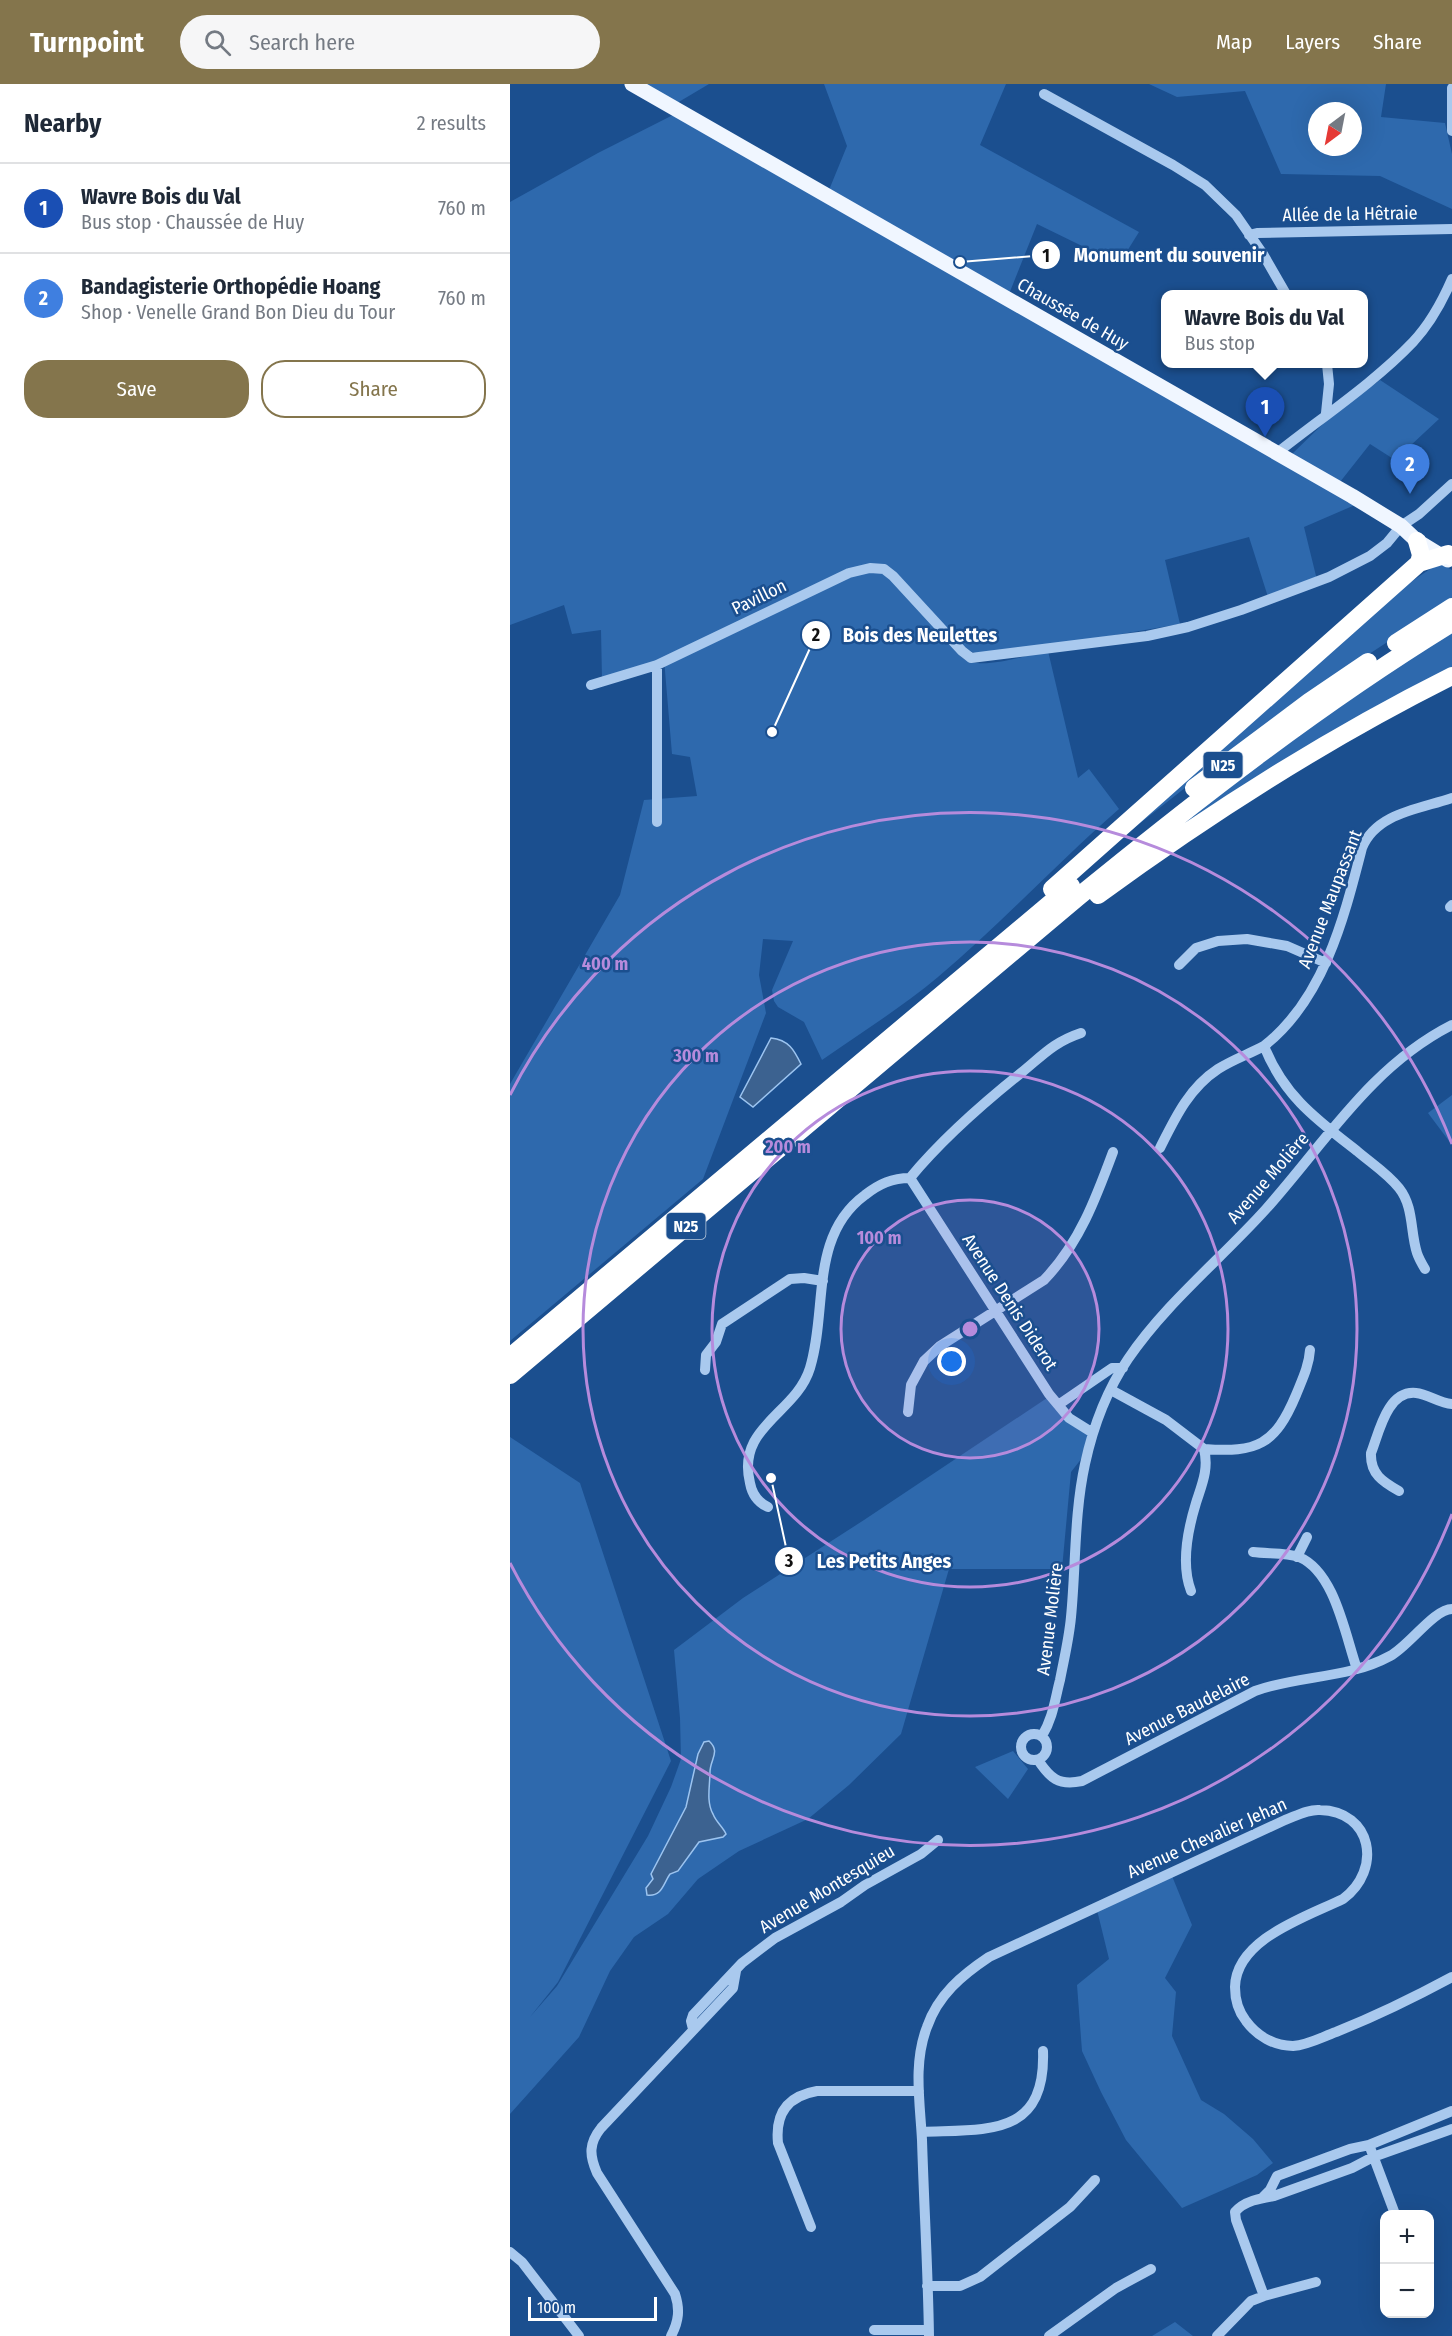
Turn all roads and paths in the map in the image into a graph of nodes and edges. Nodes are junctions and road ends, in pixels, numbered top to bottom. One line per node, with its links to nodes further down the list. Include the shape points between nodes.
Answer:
1 (632, 84): 11 (main road, Chaussée de Huy)
2 (1452, 88): 4 (street)
3 (1044, 94): 6 (street, via 1195,178 1222,200)
4 (1452, 131)
5 (1452, 229): 6 (street, Allée de la Hêtraie, via 1311,230)
6 (1250, 235): 8 (street)
7 (1452, 279): 10 (street, via 1413,342)
8 (1284, 290)
9 (1327, 368): 10 (street)
10 (1326, 414): 11 (street)
11 (1277, 453): 13 (main road, Chaussée de Huy)
12 (1452, 484): 13 (street)
13 (1401, 526): 14 (main road, Chaussée de Huy); 15 (main road, Chaussée de Huy, via 1417,531); 19 (street, Pavillon, via 1388,543 1329,577 1216,619 1133,638 975,658 962,651 888,571 862,568)
14 (1417, 541): 15 (main road, Chaussée de Huy); 16 (highway)
15 (1449, 557): 16 (highway)
16 (1419, 563): 24 (highway, via 1011,926)
17 (1452, 607): 24 (highway, N25, via 1217,769)
18 (1452, 623): 24 (highway, N25, via 1404,652 1233,773 1078,897)
19 (657, 665): 21 (street, Pavillon); 23 (street)
20 (1452, 676): 24 (highway, via 1260,784 1149,858 1024,952)
21 (591, 685)
22 (1452, 798): 25 (street, Avenue Maupassant, via 1384,821 1369,834)
23 (657, 822)
24 (1007, 948): 38 (highway, N25); 41 (highway, N25)
25 (1326, 963): 26 (street, via 1287,946 1248,939 1218,941 1196,948); 29 (street, Avenue Maupassant, via 1288,1024)
26 (1179, 965)
27 (1452, 1025): 30 (street, Avenue Molière, via 1381,1074)
28 (1081, 1033): 33 (street, via 1061,1039 981,1104)
29 (1264, 1046): 30 (street, via 1289,1092); 31 (street, Avenue Maupassant, via 1217,1070 1199,1084)
30 (1331, 1130): 34 (street, via 1382,1171 1404,1195 1416,1250); 39 (street, Avenue Molière, via 1266,1208 1177,1299)
31 (1160, 1148)
32 (1113, 1152): 36 (street, via 1077,1236 1058,1266)
33 (910, 1178): 35 (street, via 882,1183 848,1211 831,1241); 36 (street, Avenue Denis Diderot)
34 (1425, 1269)
35 (823, 1281): 40 (street, via 790,1279 722,1324 706,1355); 49 (street, via 810,1369 795,1396 758,1433 750,1454 748,1473 753,1493)
36 (997, 1311): 44 (street, Avenue Denis Diderot); 45 (street, via 940,1346 924,1361 911,1385)
37 (1310, 1350): 47 (street, via 1310,1362 1288,1414 1272,1435 1243,1449)
38 (510, 1357)
39 (1123, 1368): 42 (street, Avenue Molière); 44 (street, via 1112,1368)
40 (705, 1370)
41 (510, 1375)
42 (1111, 1390): 46 (street, Avenue Molière); 47 (street, via 1166,1420)
43 (1452, 1404): 48 (street, via 1415,1393 1400,1396 1390,1406 1371,1461 1376,1475)
44 (1058, 1405): 46 (street, Avenue Denis Diderot, via 1069,1418)
45 (908, 1412)
46 (1093, 1433): 56 (street, Avenue Molière, via 1080,1495 1067,1647 1052,1716)
47 (1204, 1449): 53 (street, via 1205,1480 1189,1535 1186,1579)
48 (1399, 1491)
49 (768, 1507)
50 (1307, 1538): 52 (street)
51 (1253, 1552): 52 (street)
52 (1298, 1557): 55 (street, via 1316,1569 1328,1584)
53 (1191, 1590)
54 (1452, 1609): 55 (street, Avenue Baudelaire, via 1433,1618 1397,1653)
55 (1358, 1669): 57 (street, Avenue Baudelaire, via 1255,1691 1082,1781 1052,1778)
56 (1042, 1736): 57 (street, Avenue Molière, via 1047,1747); 57 (street, via 1031,1734 1020,1745 1026,1758)
57 (1038, 1760)
58 (938, 1840): 79 (street, Avenue Montesquieu, via 921,1854 775,1938 742,1963 693,2015 693,2029 600,2128 591,2145 591,2161 675,2294 680,2307)
59 (1452, 1977): 61 (street, Avenue Chevalier Jehan, via 1307,2043 1281,2045 1262,2038 1251,2028 1237,2005 1235,1990 1242,1960 1268,1938 1354,1891 1367,1866 1365,1840 1358,1827 1331,1811 1311,1811 1000,1952 966,1972 935,2008 927,2026 920,2055)
60 (1043, 2051): 64 (street, via 1044,2067 1036,2097 1019,2118 994,2129)
61 (919, 2091): 64 (street, Avenue Chevalier Jehan); 70 (street, via 817,2091 801,2093 786,2107 779,2118 778,2143)
62 (1452, 2111): 65 (street)
63 (1452, 2129): 66 (street)
64 (922, 2132): 74 (street, Avenue Chevalier Jehan)
65 (1369, 2145): 66 (street); 68 (street, via 1277,2176)
66 (1373, 2157): 68 (street, via 1352,2168); 69 (street)
67 (1095, 2180): 74 (street, via 1070,2207 980,2277 960,2286)
68 (1263, 2197): 75 (street, via 1239,2206 1234,2212)
69 (1393, 2210)
70 (811, 2227)
71 (510, 2252): 78 (street)
72 (1150, 2269): 80 (street)
73 (1316, 2282): 75 (street)
74 (927, 2286): 77 (street, Avenue Chevalier Jehan)
75 (1264, 2296): 81 (street, via 1251,2301)
76 (874, 2330): 77 (street)
77 (929, 2333)
78 (579, 2336)
79 (671, 2336)
80 (1049, 2336)
81 (1216, 2336)

